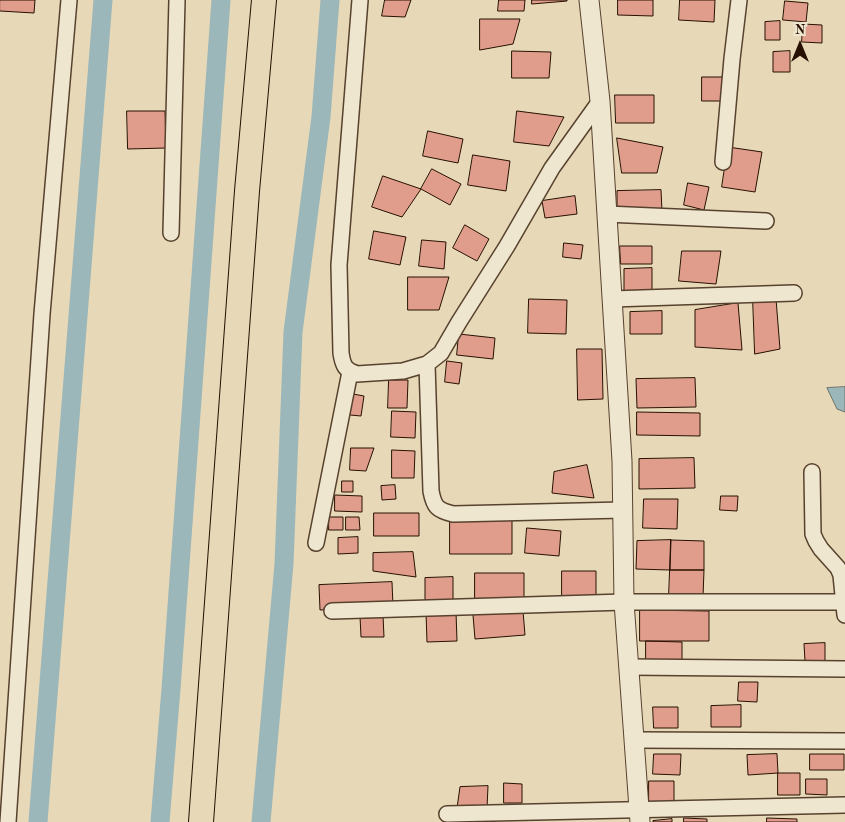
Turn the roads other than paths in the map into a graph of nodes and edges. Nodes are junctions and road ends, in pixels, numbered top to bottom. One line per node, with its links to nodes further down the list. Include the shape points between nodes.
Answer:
1 (69, 0): 30 (street, via 42,314)
2 (177, 0): 11 (street)
3 (264, 0): 31 (main road)
4 (360, 0): 15 (street, via 338,265 341,354 344,367)
5 (589, 0): 7 (street)
6 (739, 0): 8 (street)
7 (600, 101): 9 (street); 14 (street, via 552,168 441,353)
8 (723, 162)
9 (606, 214): 10 (street); 13 (street)
10 (766, 221)
11 (171, 233)
12 (794, 292): 13 (street)
13 (612, 299): 17 (street)
14 (427, 364): 15 (street, via 403,371); 17 (street, via 431,491 433,503 441,511 453,514)
15 (350, 372): 18 (street)
16 (812, 472): 20 (street, via 813,534 842,575)
17 (623, 510): 19 (street)
18 (316, 544)
19 (624, 602): 20 (street); 21 (street); 23 (street)
20 (845, 602): 22 (street)
21 (332, 610)
22 (845, 614)
23 (628, 667): 24 (street); 25 (street)
24 (845, 669)
25 (634, 740): 26 (street); 29 (street)
26 (845, 741)
27 (845, 805): 29 (street)
28 (447, 814): 29 (street)
29 (640, 816)
30 (8, 822)
31 (201, 822)

